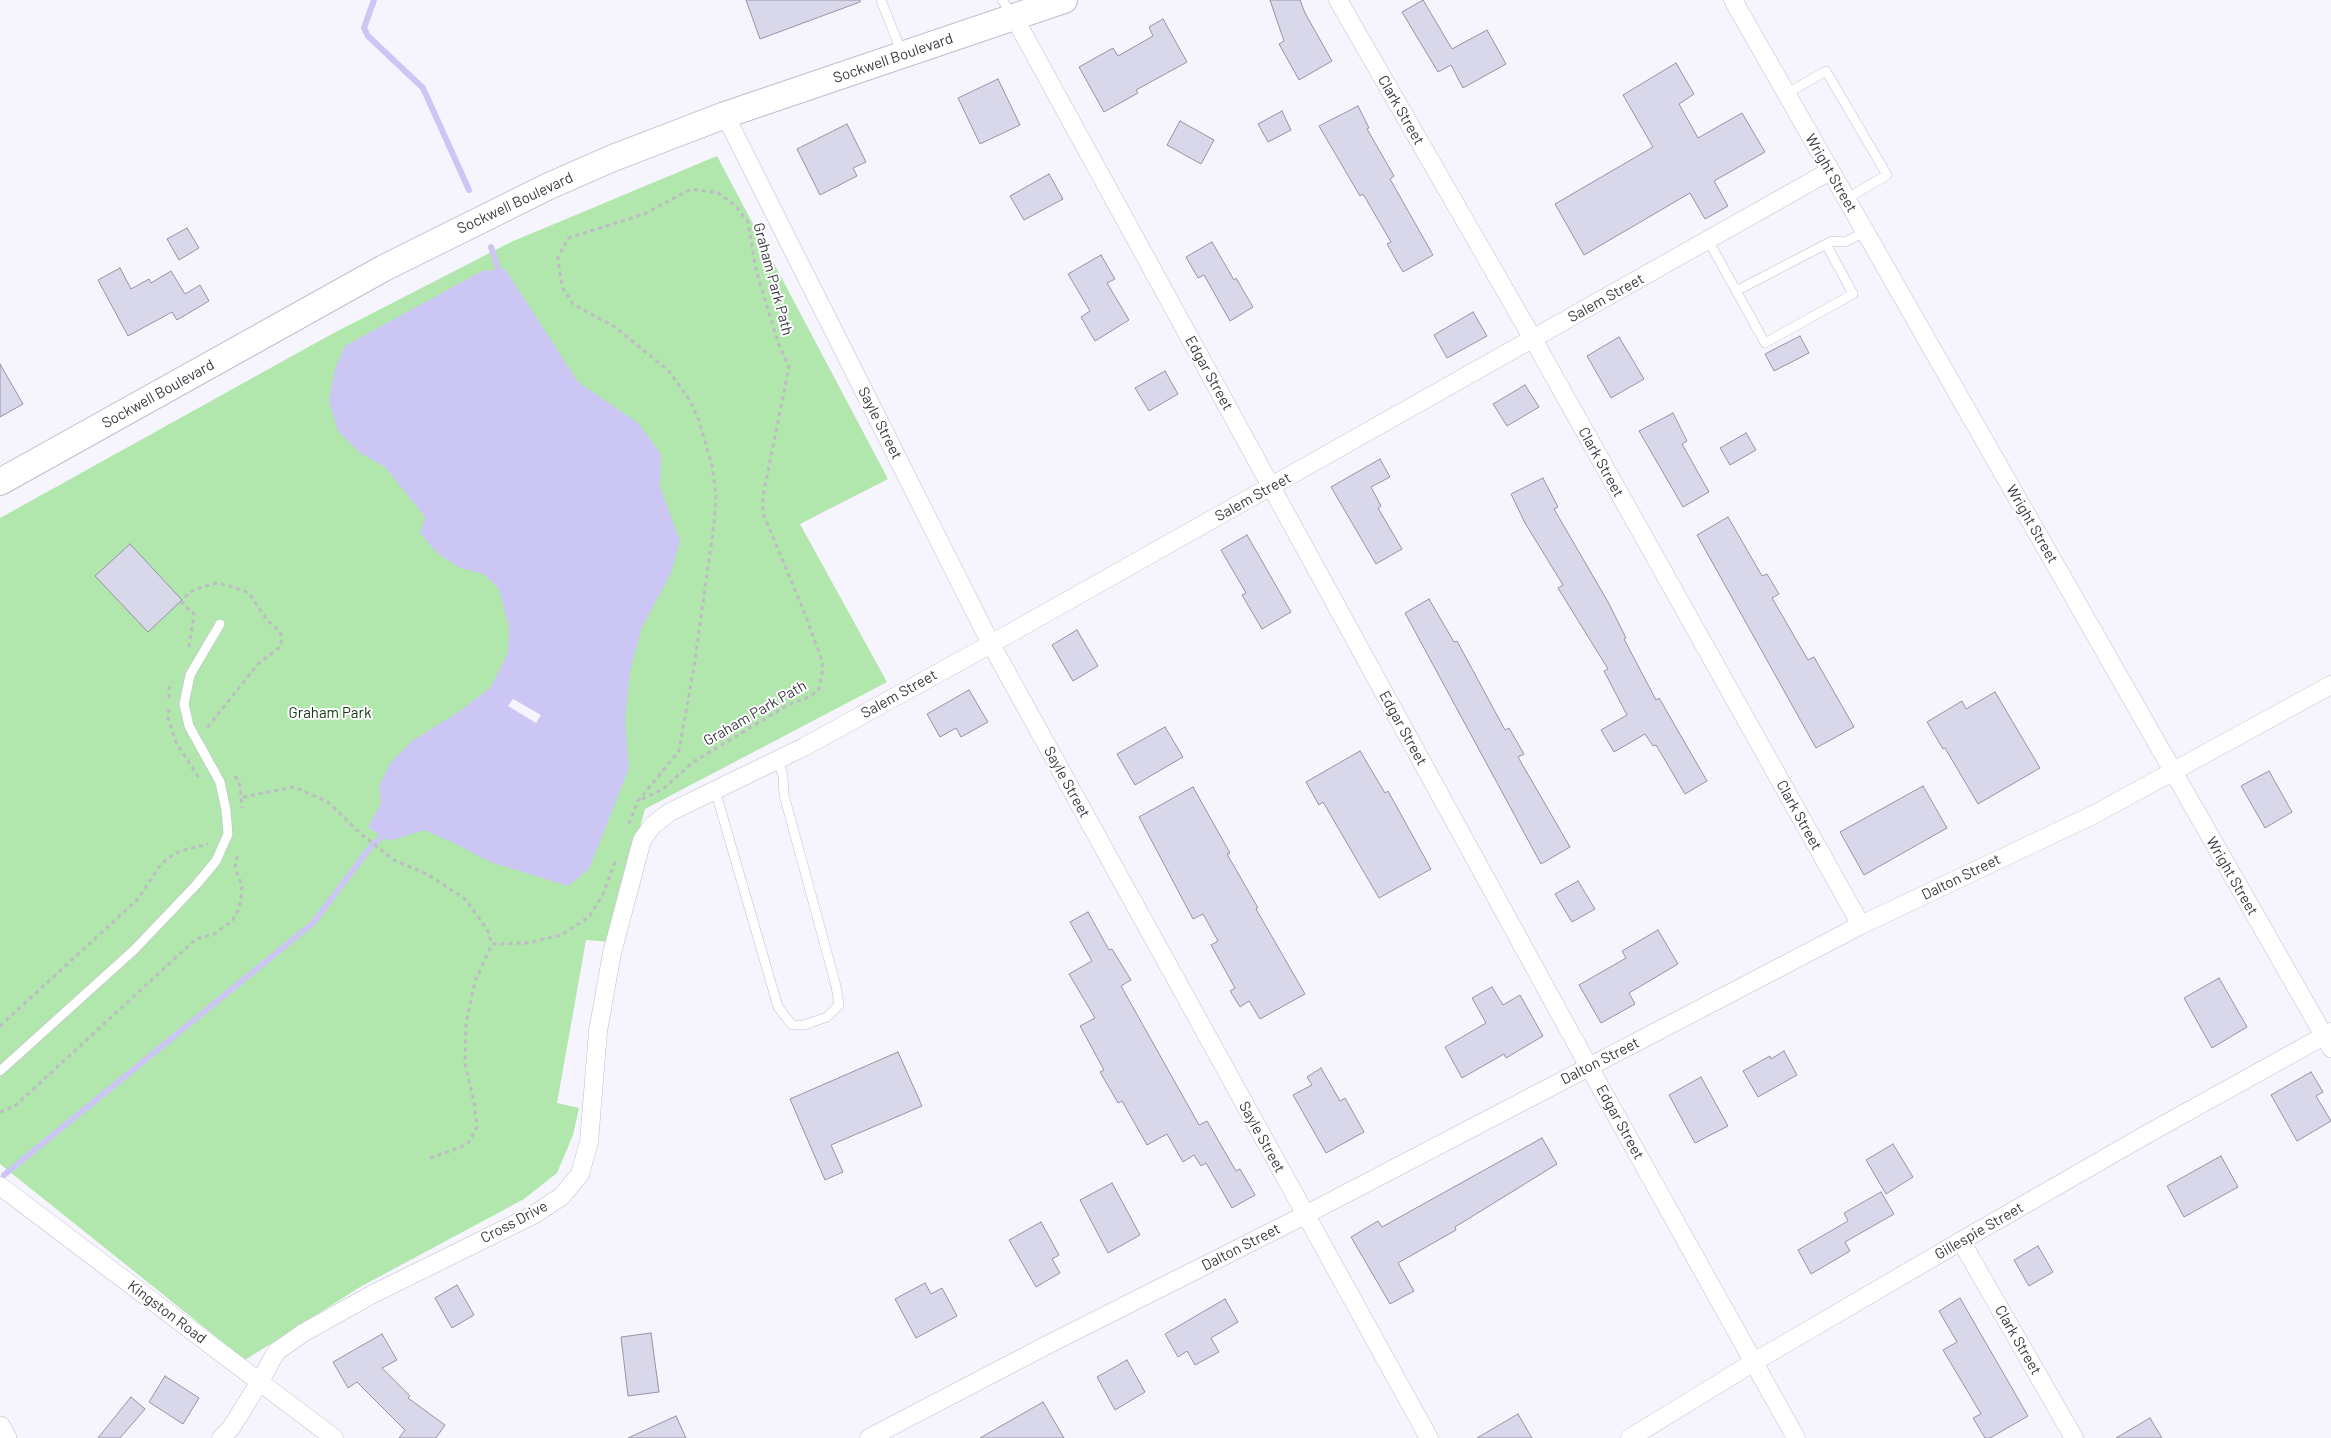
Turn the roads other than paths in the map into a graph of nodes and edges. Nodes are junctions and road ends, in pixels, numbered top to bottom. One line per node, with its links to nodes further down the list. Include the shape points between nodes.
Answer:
1 (881, 0): 6 (lane)
2 (1064, 0): 5 (main road, Sockwell Boulevard)
3 (1338, 0): 15 (street, Clark Street)
4 (1733, 0): 7 (street, Wright Street)
5 (1008, 8): 6 (main road, Sockwell Boulevard); 17 (street, Edgar Street)
6 (902, 55): 8 (main road, Sockwell Boulevard)
7 (1786, 94): 9 (street, Wright Street); 10 (lane, via 1826,71 1887,175)
8 (725, 115): 16 (main road, Sockwell Boulevard, via 585,170 435,241); 19 (street, Sayle Street)
9 (1830, 171): 10 (street, Wright Street); 12 (street, Salem Street)
10 (1846, 199): 11 (street, Wright Street)
11 (1865, 232): 13 (lane, via 1846,242); 22 (street, Wright Street)
12 (1708, 240): 14 (lane); 15 (street, Salem Street)
13 (1826, 244): 14 (lane); 14 (lane, via 1854,294 1765,343)
14 (1736, 291)
15 (1533, 339): 17 (street, Salem Street); 25 (street, Clark Street)
16 (0, 482)
17 (1271, 487): 19 (street, Salem Street); 27 (street, Edgar Street)
18 (220, 624): 28 (lane, via 190,675 184,704 189,726 220,782 226,810 228,834 216,861 134,950)
19 (991, 644): 21 (street, Salem Street); 30 (street, Sayle Street)
20 (2331, 684): 22 (street, Dalton Street)
21 (778, 759): 23 (street, Salem Street); 23 (lane, via 784,794 836,986 839,1005 827,1017 792,1026 778,1007)
22 (2172, 771): 25 (street, Dalton Street, via 2094,814); 26 (street, Wright Street)
23 (715, 790): 24 (street, Salem Street)
24 (670, 812): 33 (street, Cross Drive, via 652,825 642,840 612,954 598,1031 588,1142 580,1174 562,1196 535,1214 371,1295 303,1333 276,1352)
25 (1861, 925): 27 (street, Dalton Street)
26 (2329, 1038): 31 (street, Gillespie Street, via 2149,1133)
27 (1589, 1067): 30 (street, Dalton Street); 32 (street, Edgar Street)
28 (0, 1071)
29 (0, 1186): 33 (street, Kingston Road)
30 (1305, 1215): 38 (street, Dalton Street); 39 (street, Sayle Street)
31 (1961, 1241): 32 (street, Gillespie Street); 42 (street, Clark Street)
32 (1754, 1362): 40 (street, Gillespie Street); 41 (street, Edgar Street)
33 (259, 1383): 36 (street, Cross Drive, via 231,1428); 37 (street, Kingston Road)
34 (0, 1427): 35 (street)
35 (6, 1438)
36 (221, 1438)
37 (334, 1438)
38 (869, 1438)
39 (1429, 1438)
40 (1630, 1438)
41 (1796, 1438)
42 (2074, 1438)

